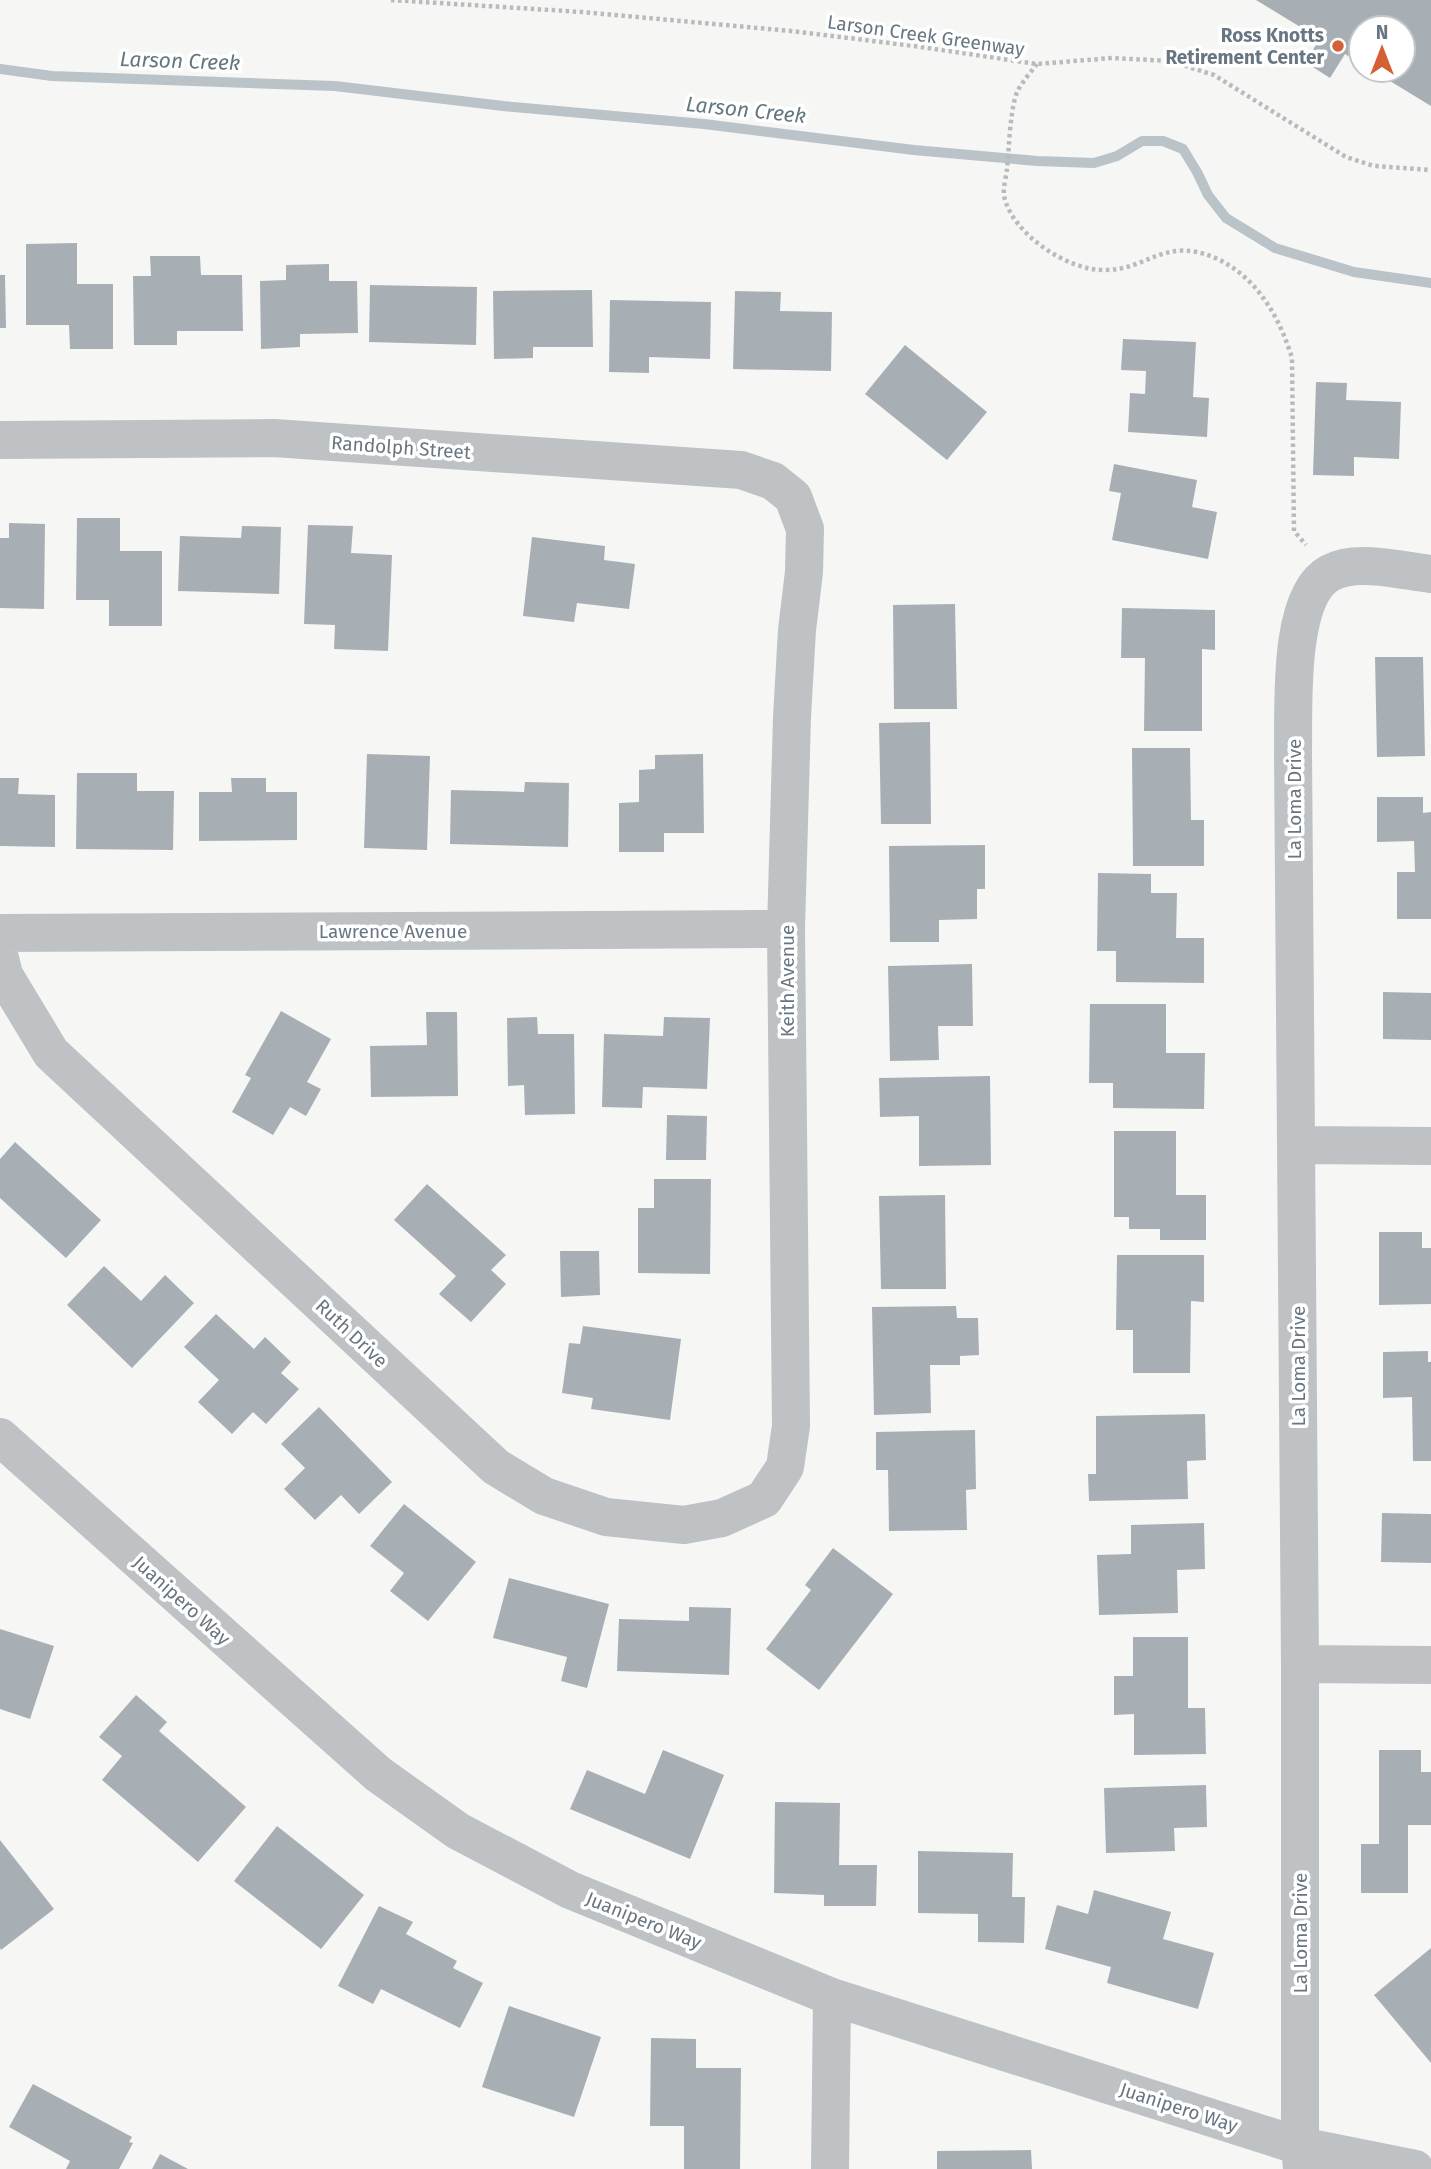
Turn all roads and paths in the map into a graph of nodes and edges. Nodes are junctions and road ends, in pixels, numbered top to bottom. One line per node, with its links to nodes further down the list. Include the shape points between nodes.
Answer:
1 (391, 0): 2 (path, Larson Creek Greenway)
2 (411, 1): 3 (path, Larson Creek Greenway, via 791,31)
3 (1037, 64): 4 (path, Larson Creek Greenway, via 1131,58 1188,65 1214,75 1346,157 1374,166); 7 (path, via 1016,97 1004,194 1010,211 1029,236 1078,266 1105,270 1127,267 1159,253 1194,251 1237,269 1266,301 1285,334 1292,358 1294,531)
4 (1431, 170)
5 (0, 440): 6 (street, Randolph Street, via 274,438 741,470 773,481)
6 (793, 497): 9 (street, Keith Avenue, via 806,529 792,717)
7 (1329, 573): 8 (street, via 1366,566); 12 (street, La Loma Drive, via 1309,598 1296,644)
8 (1431, 574)
9 (786, 929): 10 (street, Lawrence Avenue); 15 (street, Keith Avenue, via 791,1426)
10 (0, 933)
11 (0, 958): 15 (street, Ruth Drive, via 4,975 51,1053 496,1467 544,1496 606,1517 684,1525 722,1518 764,1499)
12 (1296, 1145): 13 (street); 16 (street, La Loma Drive)
13 (1431, 1146)
14 (0, 1437): 18 (street, Juanipero Way, via 378,1774 458,1831 570,1890)
15 (785, 1467)
16 (1300, 1664): 17 (street); 19 (street, La Loma Drive)
17 (1431, 1665)
18 (832, 1997): 19 (street, Juanipero Way); 20 (street)
19 (1301, 2157): 21 (street, Juanipero Way)
20 (830, 2169)
21 (1415, 2169)

